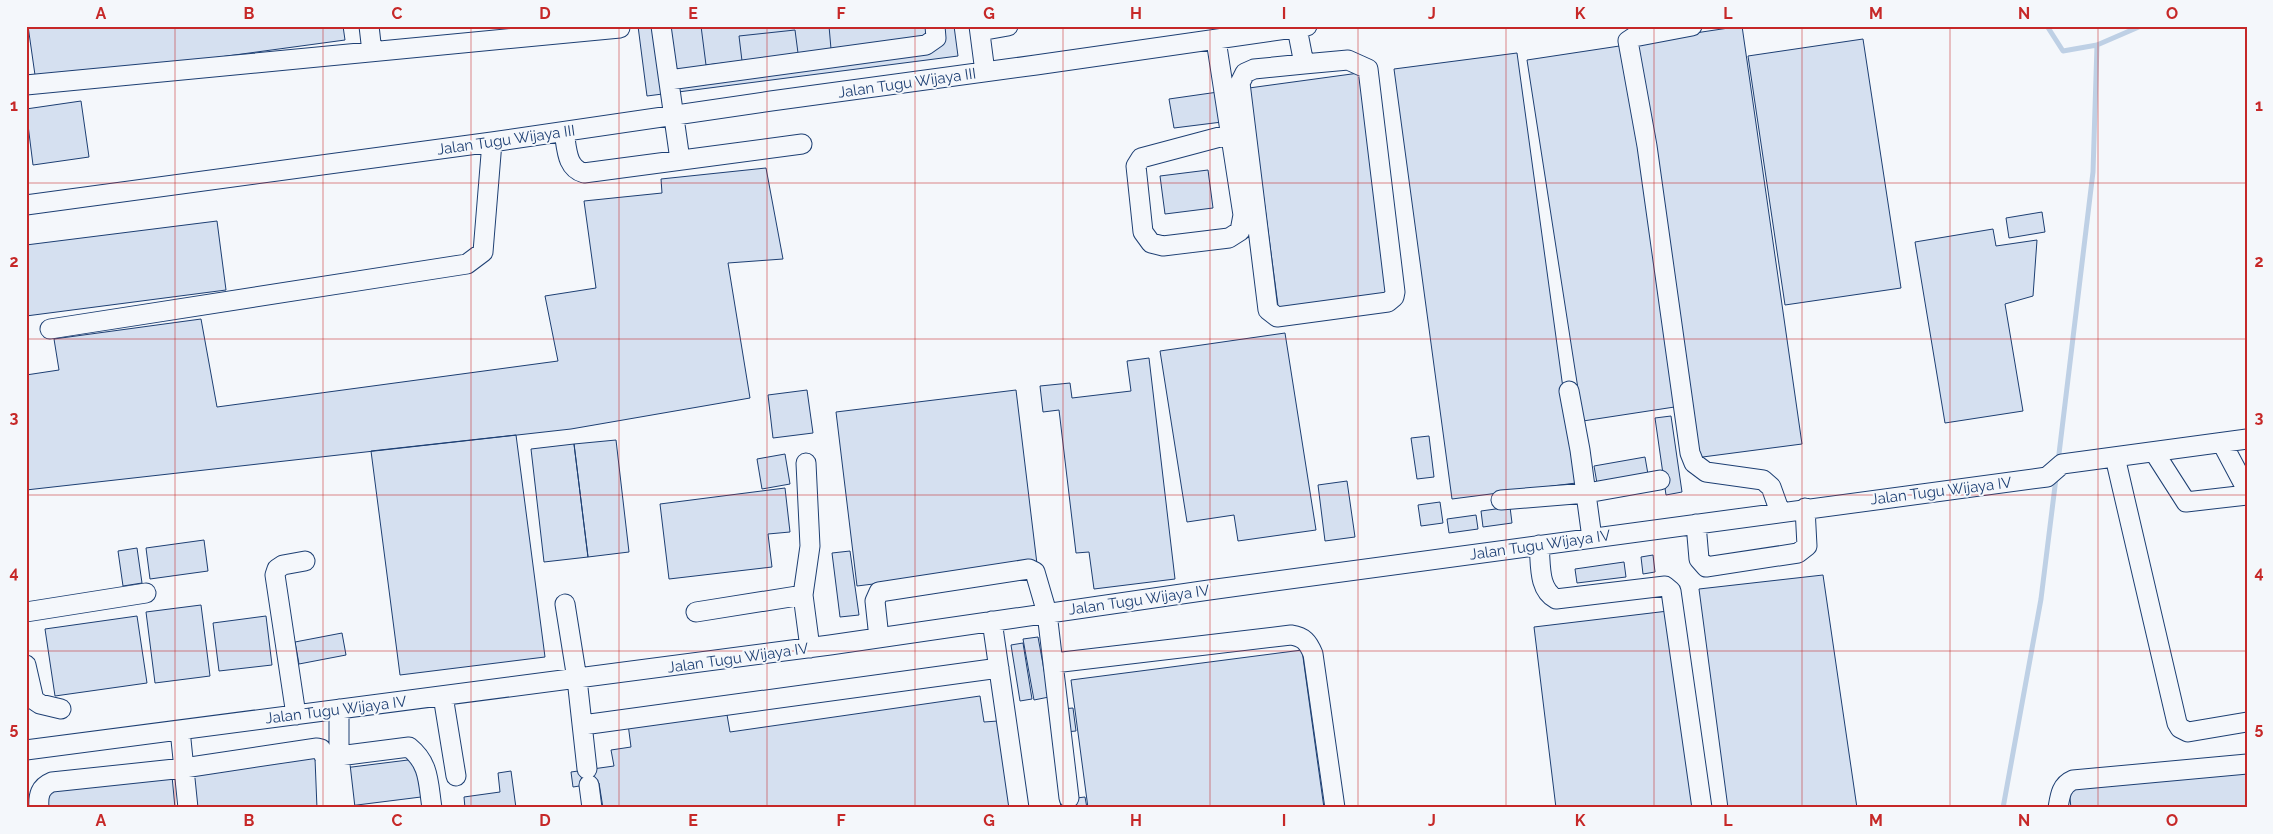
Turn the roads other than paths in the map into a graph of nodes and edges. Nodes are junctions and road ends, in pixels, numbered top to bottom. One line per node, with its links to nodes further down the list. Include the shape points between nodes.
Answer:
1 (369, 26): 12 (street)
2 (661, 26): 15 (street)
3 (935, 26): 15 (street, via 936,38 926,46)
4 (1008, 26): 8 (street)
5 (1692, 26): 37 (street, via 1628,40 1647,146 1690,453 1694,463 1706,472 1768,482)
6 (1302, 27): 11 (street, Jalan Tugu Wijaya III); 13 (street)
7 (620, 28): 9 (street)
8 (979, 29): 14 (street)
9 (516, 32): 12 (street)
10 (1187, 35): 11 (street, Jalan Tugu Wijaya III); 14 (street, Jalan Tugu Wijaya III)
11 (1216, 40): 19 (street)
12 (372, 52): 16 (street)
13 (1304, 64): 13 (street, via 1254,69 1245,73 1240,83 1268,310 1277,317 1388,302 1395,292 1368,69 1348,60)
14 (985, 72): 17 (street, Jalan Tugu Wijaya III)
15 (669, 80): 17 (street)
16 (26, 85)
17 (674, 115): 18 (street, Jalan Tugu Wijaya III); 22 (street)
18 (564, 132): 20 (street, Jalan Tugu Wijaya III); 22 (street, via 570,165 584,173)
19 (1231, 134): 19 (street, via 1141,158 1136,166 1143,232 1152,243 1163,246 1230,238 1240,231 1243,215)
20 (492, 142): 23 (street, Jalan Tugu Wijaya III); 24 (street, via 483,252 467,264)
21 (802, 144): 22 (street)
22 (680, 160)
23 (26, 205)
24 (50, 330)
25 (1569, 390): 33 (street)
26 (2247, 439): 27 (street, Jalan Tugu Wijaya IV)
27 (2222, 442): 28 (street, Jalan Tugu Wijaya IV); 32 (street)
28 (2154, 452): 29 (street, Jalan Tugu Wijaya IV); 34 (street, via 2186,502)
29 (2115, 457): 36 (street, Jalan Tugu Wijaya IV, via 2062,464 2048,477); 59 (street, via 2177,723 2188,732)
30 (806, 463): 43 (street, via 810,546)
31 (1660, 480): 33 (street)
32 (2247, 490)
33 (1587, 493): 35 (street); 39 (street)
34 (2247, 495)
35 (1501, 500)
36 (1805, 508): 37 (street, Jalan Tugu Wijaya IV); 38 (street, via 1807,546 1804,550 1706,567 1699,559)
37 (1780, 512): 38 (street, Jalan Tugu Wijaya IV)
38 (1696, 524): 39 (street, Jalan Tugu Wijaya IV)
39 (1592, 538): 40 (street, Jalan Tugu Wijaya IV)
40 (1539, 545): 47 (street, Jalan Tugu Wijaya IV); 76 (street, via 1544,586 1556,599 1665,586 1671,591)
41 (305, 561): 58 (street, via 283,565 275,575)
42 (146, 593): 45 (street)
43 (804, 596): 46 (street); 50 (street)
44 (565, 604): 54 (street)
45 (26, 612)
46 (696, 612)
47 (1047, 613): 48 (street, Jalan Tugu Wijaya IV); 49 (street, via 1035,572 1029,569 879,592 875,601); 51 (street)
48 (992, 621): 49 (street, Jalan Tugu Wijaya IV); 53 (street)
49 (880, 638): 50 (street, Jalan Tugu Wijaya IV)
50 (810, 648): 54 (street, Jalan Tugu Wijaya IV)
51 (1054, 663): 67 (street); 75 (street, via 1301,636 1313,654)
52 (26, 665): 56 (street, via 34,700)
53 (999, 668): 60 (street); 74 (street)
54 (577, 678): 55 (street, Jalan Tugu Wijaya IV); 60 (street)
55 (443, 696): 57 (street, Jalan Tugu Wijaya IV); 66 (street)
56 (60, 709)
57 (339, 709): 58 (street, Jalan Tugu Wijaya IV); 63 (street)
58 (296, 715): 61 (street, Jalan Tugu Wijaya IV)
59 (2247, 722)
60 (583, 725): 73 (street)
61 (180, 730): 62 (street, Jalan Tugu Wijaya IV); 65 (street)
62 (26, 750)
63 (339, 756): 71 (street); 72 (street, via 409,747 420,756 426,769)
64 (2247, 764): 77 (street, via 2073,780 2061,791)
65 (184, 768): 68 (street, via 52,782 39,793); 69 (street); 70 (street, via 321,749 325,758)
66 (456, 776)
67 (1069, 798)
68 (39, 808)
69 (188, 808)
70 (327, 808)
71 (345, 808)
72 (432, 808)
73 (592, 808)
74 (1019, 808)
75 (1335, 808)
76 (1702, 808)
77 (2058, 808)

